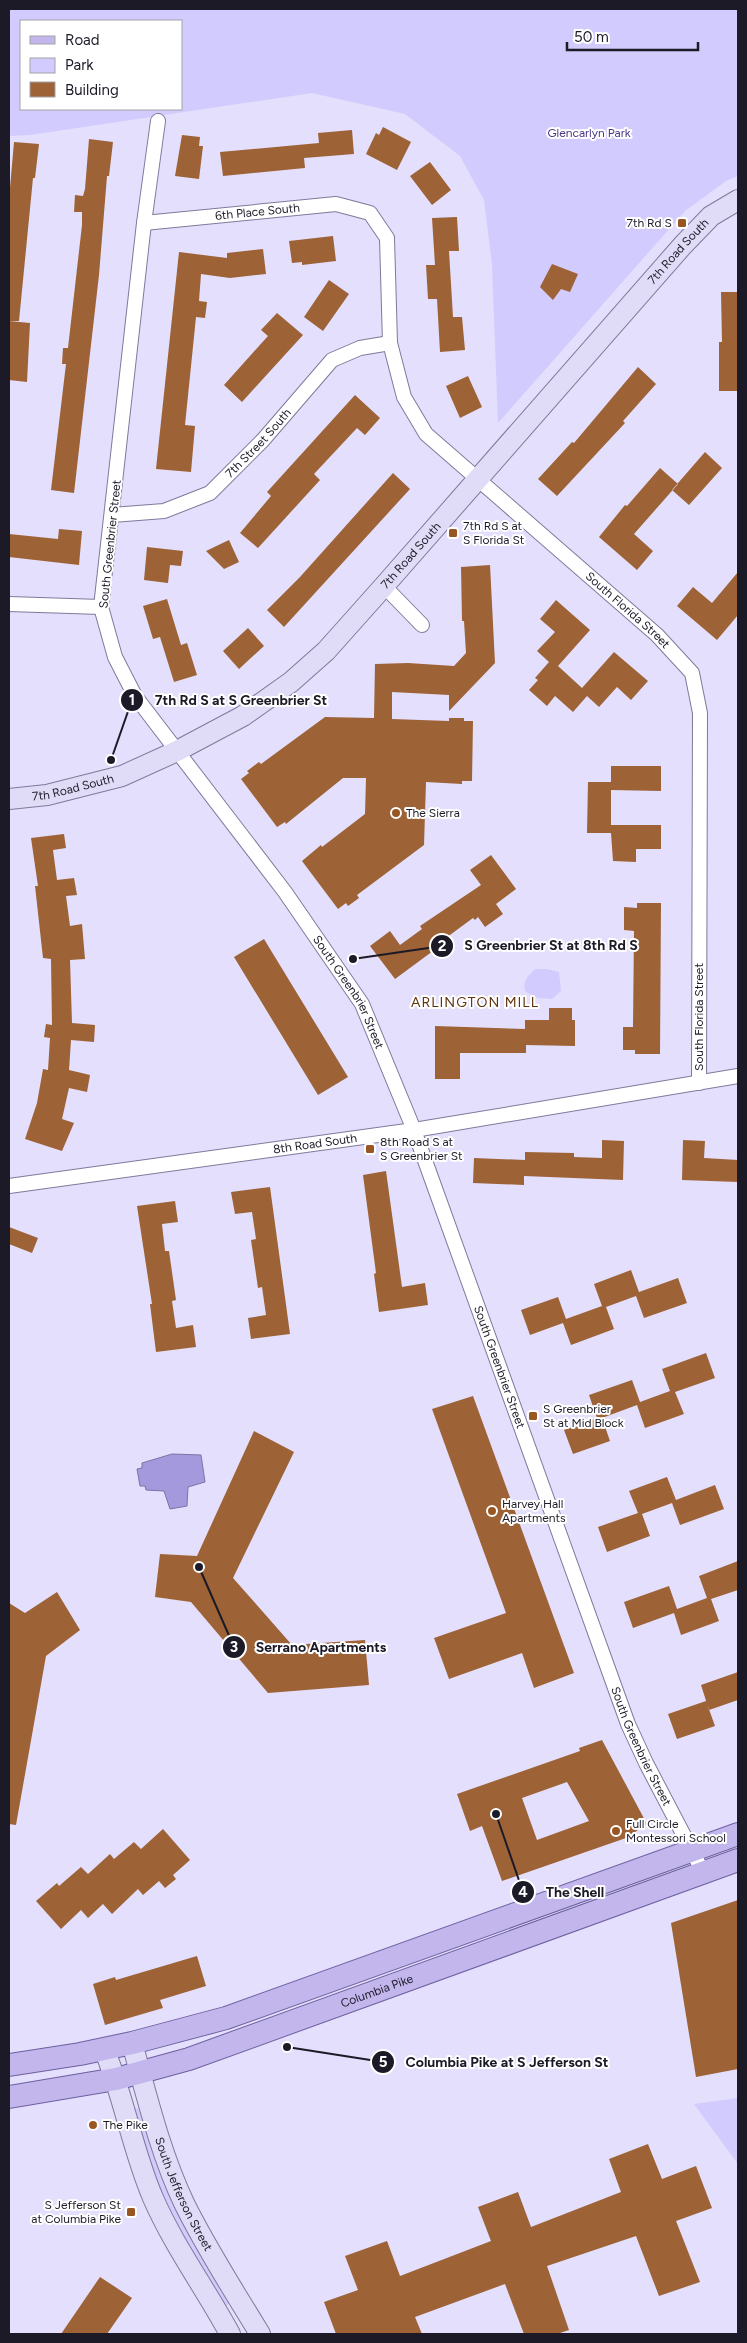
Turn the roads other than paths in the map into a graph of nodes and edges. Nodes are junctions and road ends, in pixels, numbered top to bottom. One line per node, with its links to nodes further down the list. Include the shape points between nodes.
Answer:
1 (158, 121): 4 (street, South Greenbrier Street)
2 (738, 200): 6 (street, 7th Road South, via 711,216 690,238)
3 (370, 213): 4 (street, 6th Place South, via 336,204); 5 (street, South Florida Street, via 387,238)
4 (144, 223): 7 (street, South Greenbrier Street)
5 (390, 343): 6 (street, South Florida Street, via 404,397 426,434); 7 (street, 7th Street South, via 360,348 332,360 264,440 210,493 164,511)
6 (478, 478): 8 (street, 7th Road South); 15 (street, South Florida Street, via 657,635 692,673 700,713)
7 (112, 515): 10 (street, South Greenbrier Street)
8 (384, 586): 11 (street); 12 (street, 7th Road South, via 326,651 291,682 243,716)
9 (9, 604): 10 (street)
10 (101, 607): 12 (street, South Greenbrier Street, via 115,657 135,696)
11 (422, 625)
12 (177, 751): 13 (street, 7th Road South, via 122,776 46,795); 16 (street, South Greenbrier Street, via 285,892 362,1004)
13 (9, 799)
14 (738, 1076): 15 (street, 8th Road South)
15 (699, 1083): 16 (street, 8th Road South)
16 (414, 1130): 17 (street, 8th Road South); 19 (street, South Greenbrier Street, via 628,1724)
17 (9, 1186)
18 (738, 1834): 19 (main road, Columbia Pike)
19 (692, 1851): 21 (street, South Greenbrier Street); 22 (main road, Columbia Pike, via 251,2010)
20 (738, 1860): 21 (main road, Columbia Pike)
21 (703, 1872): 25 (main road, Columbia Pike, via 218,2049)
22 (132, 2043): 23 (main road, Columbia Pike); 25 (street, South Jefferson Street)
23 (104, 2049): 24 (main road, Columbia Pike); 26 (street)
24 (9, 2064)
25 (140, 2073): 26 (main road, Columbia Pike); 29 (street, South Jefferson Street, via 162,2148 183,2201)
26 (116, 2079): 27 (main road, Columbia Pike); 28 (street, via 139,2161 158,2210 177,2248)
27 (9, 2097)
28 (230, 2334)
29 (260, 2334)

